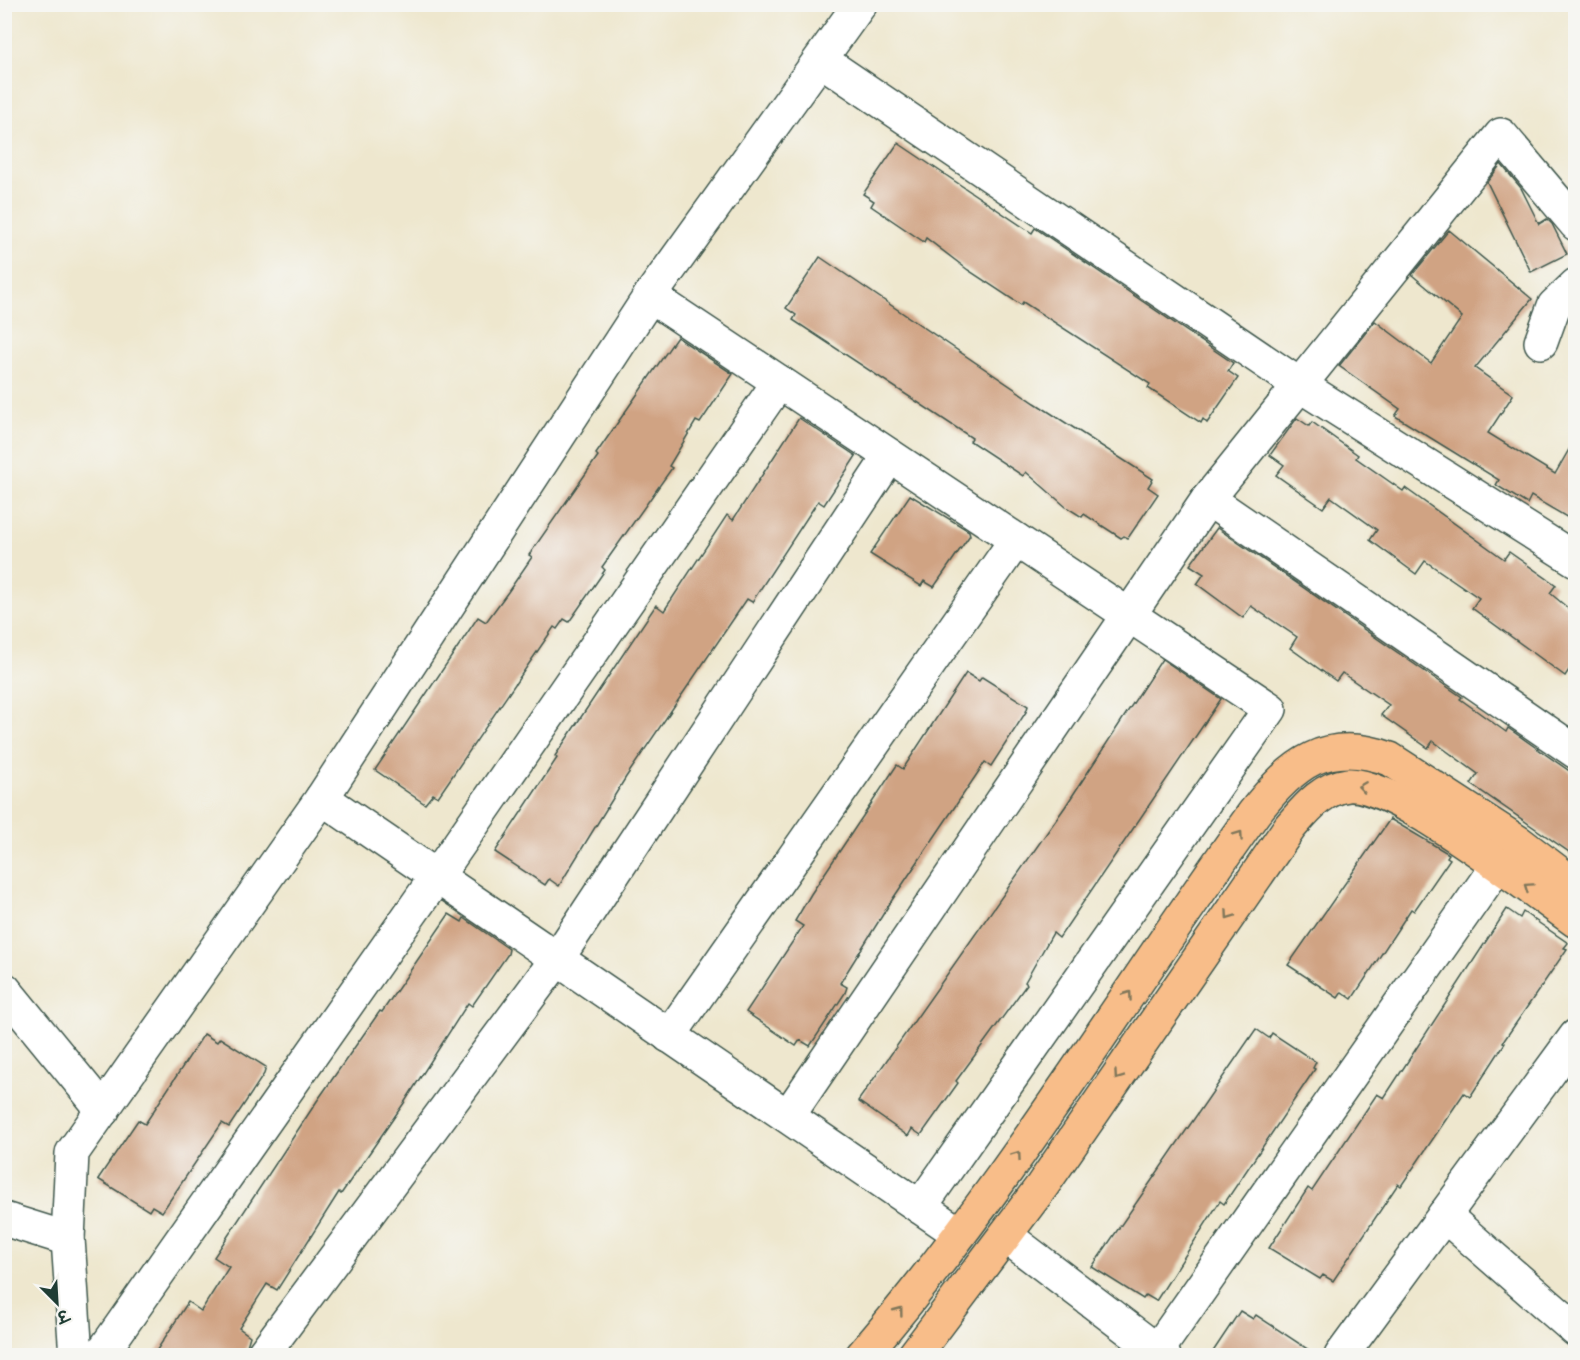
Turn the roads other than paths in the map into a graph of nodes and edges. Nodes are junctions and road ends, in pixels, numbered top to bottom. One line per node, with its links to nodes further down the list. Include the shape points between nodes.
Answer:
1 (860, 4): 2 (street)
2 (821, 60): 5 (street); 8 (street)
3 (1575, 224): 8 (street, via 1501,135)
4 (1575, 285): 6 (street, via 1554,306)
5 (650, 296): 7 (street); 15 (street)
6 (1541, 342)
7 (779, 382): 9 (street); 17 (street)
8 (1298, 384): 10 (street); 12 (street)
9 (890, 456): 11 (street); 20 (street)
10 (1208, 499): 13 (street); 14 (street)
11 (1016, 540): 13 (street); 22 (street)
12 (1575, 560)
13 (1128, 615): 25 (street); 26 (street, via 1270,709)
14 (1575, 752)
15 (322, 798): 17 (street); 24 (street)
16 (1497, 866): 19 (main road, one-way to 16); 30 (main road, one-way to 30, via 1389,795 1349,785 1328,790 1290,827); 33 (street)
17 (436, 876): 20 (street); 35 (street)
18 (1575, 886): 29 (main road, one-way to 18, via 1005,1172 1254,813 1274,787 1311,757 1352,750 1390,759 1518,842)
19 (1575, 921)
20 (557, 959): 22 (street); 36 (street)
21 (4, 989): 24 (street)
22 (669, 1036): 25 (street)
23 (1575, 1036): 27 (street)
24 (102, 1110): 31 (street, via 72,1154)
25 (788, 1116): 26 (street)
26 (920, 1207): 29 (street)
27 (1444, 1215): 32 (street); 39 (street)
28 (4, 1219): 31 (street)
29 (958, 1233): 37 (main road, one-way to 29)
30 (1006, 1236): 33 (street); 38 (main road)
31 (68, 1239): 34 (street)
32 (1575, 1330)
33 (1161, 1353)
34 (76, 1356)
35 (100, 1356)
36 (262, 1356)
37 (862, 1356)
38 (914, 1356)
39 (1341, 1356)

